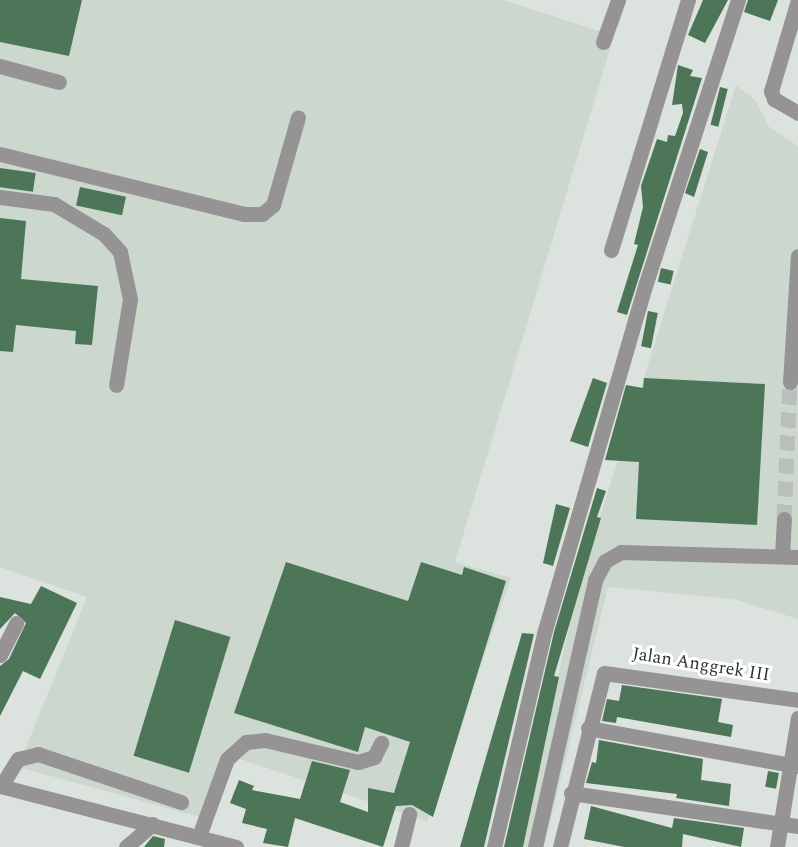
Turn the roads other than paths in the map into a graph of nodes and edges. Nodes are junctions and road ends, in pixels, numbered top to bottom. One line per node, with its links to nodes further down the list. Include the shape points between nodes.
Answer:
1 (618, 0): 5 (street)
2 (688, 0): 12 (street)
3 (738, 0): 37 (street, via 646,282 545,630)
4 (798, 0): 8 (street, via 771,91 774,99)
5 (603, 42)
6 (0, 66): 7 (street)
7 (59, 82)
8 (798, 113)
9 (298, 117): 10 (street, via 273,205 262,214 243,214)
10 (0, 154)
11 (0, 197): 15 (street, via 59,206 104,234 120,252 130,299)
12 (611, 250)
13 (798, 256): 14 (street)
14 (790, 382)
15 (116, 385)
16 (783, 519): 17 (street)
17 (782, 556): 18 (street); 38 (street, via 621,552 605,561 595,580)
18 (798, 557)
19 (16, 623): 20 (street)
20 (0, 655)
21 (798, 700): 23 (street, Jalan Anggrek III, via 609,671 602,679)
22 (798, 718): 25 (street)
23 (588, 728): 25 (street); 27 (street)
24 (381, 743): 33 (street, via 374,757 358,762 265,740 246,742 227,759)
25 (794, 765): 30 (street)
26 (0, 786): 28 (street, via 18,759 38,754); 31 (street)
27 (571, 793): 30 (street); 39 (street)
28 (181, 802)
29 (409, 814): 36 (street)
30 (781, 822): 32 (street); 40 (street)
31 (152, 824): 33 (street); 34 (street)
32 (798, 826)
33 (199, 836): 35 (street)
34 (126, 847)
35 (236, 847)
36 (401, 847)
37 (494, 847)
38 (535, 847)
39 (560, 847)
40 (777, 847)

